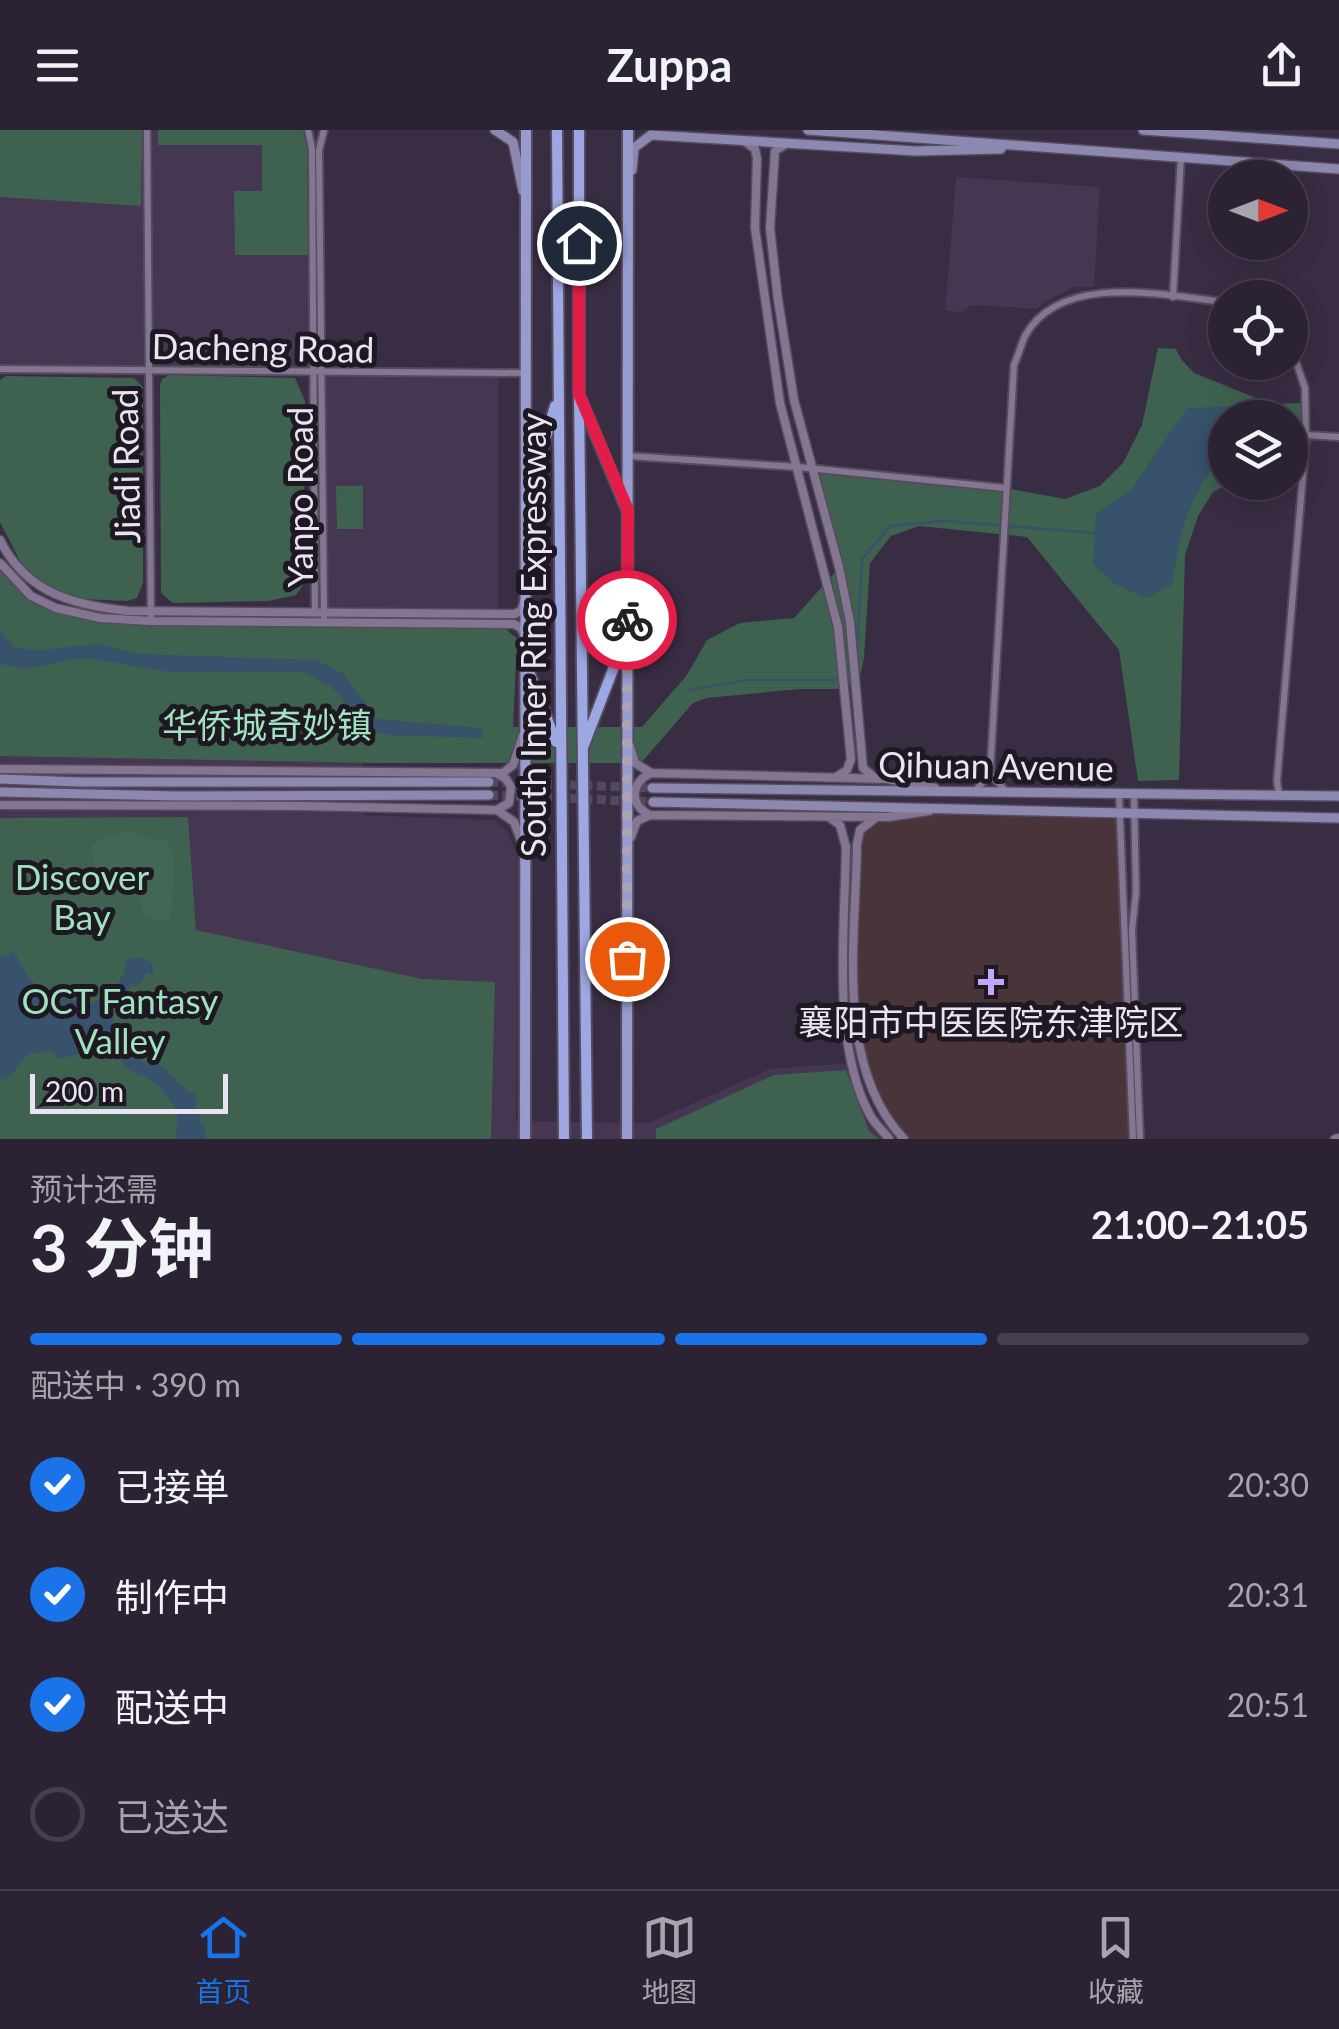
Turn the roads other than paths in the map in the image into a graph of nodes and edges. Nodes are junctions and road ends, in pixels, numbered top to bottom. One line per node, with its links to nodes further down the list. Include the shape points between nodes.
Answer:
1 (147, 130): 24 (street, Jiadi Road)
2 (308, 130): 25 (street, Yanpo Road)
3 (324, 130): 25 (street, Yanpo Road)
4 (495, 130): 19 (main road, via 513,142)
5 (526, 130): 19 (main road)
6 (557, 130): 28 (highway, South Inner Ring Expressway)
7 (580, 130): 27 (highway, South Inner Ring Expressway)
8 (628, 130): 20 (main road)
9 (644, 130): 12 (main road)
10 (808, 130): 16 (main road)
11 (1142, 130): 15 (main road)
12 (656, 136): 13 (main road); 20 (main road, via 634,148)
13 (744, 141): 14 (main road); 32 (street, via 757,158 756,228 766,304 780,403)
14 (787, 143): 16 (main road, via 916,151); 33 (street, via 772,158 770,228)
15 (1339, 144)
16 (1053, 148): 17 (main road)
17 (1181, 158): 18 (main road); 21 (street)
18 (1339, 169)
19 (526, 204): 26 (main road)
20 (628, 212): 31 (main road)
21 (1172, 297): 22 (street); 34 (street, via 1084,294 1046,313 1026,333 1014,366)
22 (1208, 300)
23 (0, 369): 24 (street, Dacheng Road)
24 (149, 371): 25 (street, Dacheng Road); 41 (street, Jiadi Road)
25 (319, 373): 26 (street, Dacheng Road); 42 (street, Yanpo Road)
26 (526, 373): 36 (main road)
27 (579, 394): 37 (highway); 50 (highway, South Inner Ring Expressway)
28 (558, 395): 36 (highway); 51 (highway, South Inner Ring Expressway)
29 (1308, 435): 30 (street)
30 (1339, 437)
31 (628, 456): 32 (street); 37 (main road)
32 (798, 468): 33 (street); 58 (street, via 838,627 851,759)
33 (810, 469): 34 (street); 59 (street, via 850,622 864,768)
34 (1005, 488): 56 (street)
35 (1301, 500): 73 (street)
36 (526, 506): 40 (main road)
37 (628, 510): 45 (main road)
38 (0, 540): 41 (street, via 37,587 80,604)
39 (0, 562): 43 (street, via 31,596 56,608)
40 (526, 598): 42 (street, via 518,613); 46 (main road)
41 (152, 611): 42 (street); 43 (street, Jiadi Road)
42 (320, 612): 44 (street, Yanpo Road)
43 (151, 621): 44 (street)
44 (320, 623): 46 (street, via 514,624)
45 (627, 633): 49 (main road); 50 (highway)
46 (526, 639): 47 (main road)
47 (526, 664): 48 (main road); 51 (highway)
48 (526, 721): 57 (street, via 513,765); 88 (main road)
49 (627, 735): 55 (street, via 634,763); 87 (main road)
50 (582, 751): 91 (highway, South Inner Ring Expressway)
51 (560, 752): 89 (highway, South Inner Ring Expressway)
52 (0, 769): 53 (street)
53 (188, 770): 54 (street); 62 (street)
54 (276, 770): 57 (street); 61 (street)
55 (652, 773): 58 (street); 83 (street, via 634,793)
56 (990, 774): 66 (street); 67 (street)
57 (492, 777): 61 (main road); 80 (street, via 506,779 512,795)
58 (836, 777): 59 (street)
59 (875, 778): 65 (street)
60 (0, 779): 62 (main road)
61 (301, 780): 62 (main road)
62 (162, 782)
63 (652, 788): 65 (main road, Qihuan Avenue)
64 (0, 792): 72 (main road)
65 (954, 792): 66 (main road, Qihuan Avenue)
66 (974, 792): 67 (main road, Qihuan Avenue)
67 (1007, 792): 68 (main road, Qihuan Avenue)
68 (1119, 794): 69 (main road, Qihuan Avenue); 81 (street)
69 (1134, 794): 73 (main road, Qihuan Avenue); 82 (street)
70 (299, 795): 71 (main road); 72 (main road); 78 (street)
71 (489, 795)
72 (165, 796): 77 (street)
73 (1279, 796): 74 (main road, Qihuan Avenue)
74 (1339, 796)
75 (653, 802): 79 (main road, Qihuan Avenue)
76 (0, 805): 77 (street)
77 (188, 805): 78 (street)
78 (276, 806): 80 (street)
79 (951, 808): 81 (main road, Qihuan Avenue); 84 (street)
80 (496, 810): 88 (street, via 514,822 521,837)
81 (1120, 812): 82 (main road, Qihuan Avenue); 95 (street)
82 (1134, 813): 86 (main road, Qihuan Avenue); 95 (street)
83 (650, 815): 85 (street); 87 (street, via 632,828)
84 (876, 817): 85 (street); 94 (street, via 860,830 858,844 854,1028 881,1113)
85 (830, 818): 93 (street, via 840,825 846,847 844,1028 870,1116)
86 (1339, 818)
87 (627, 866): 92 (main road)
88 (526, 876): 90 (main road)
89 (564, 1138)
90 (526, 1139)
91 (587, 1139)
92 (626, 1139)
93 (889, 1139)
94 (904, 1139)
95 (1136, 1139)

